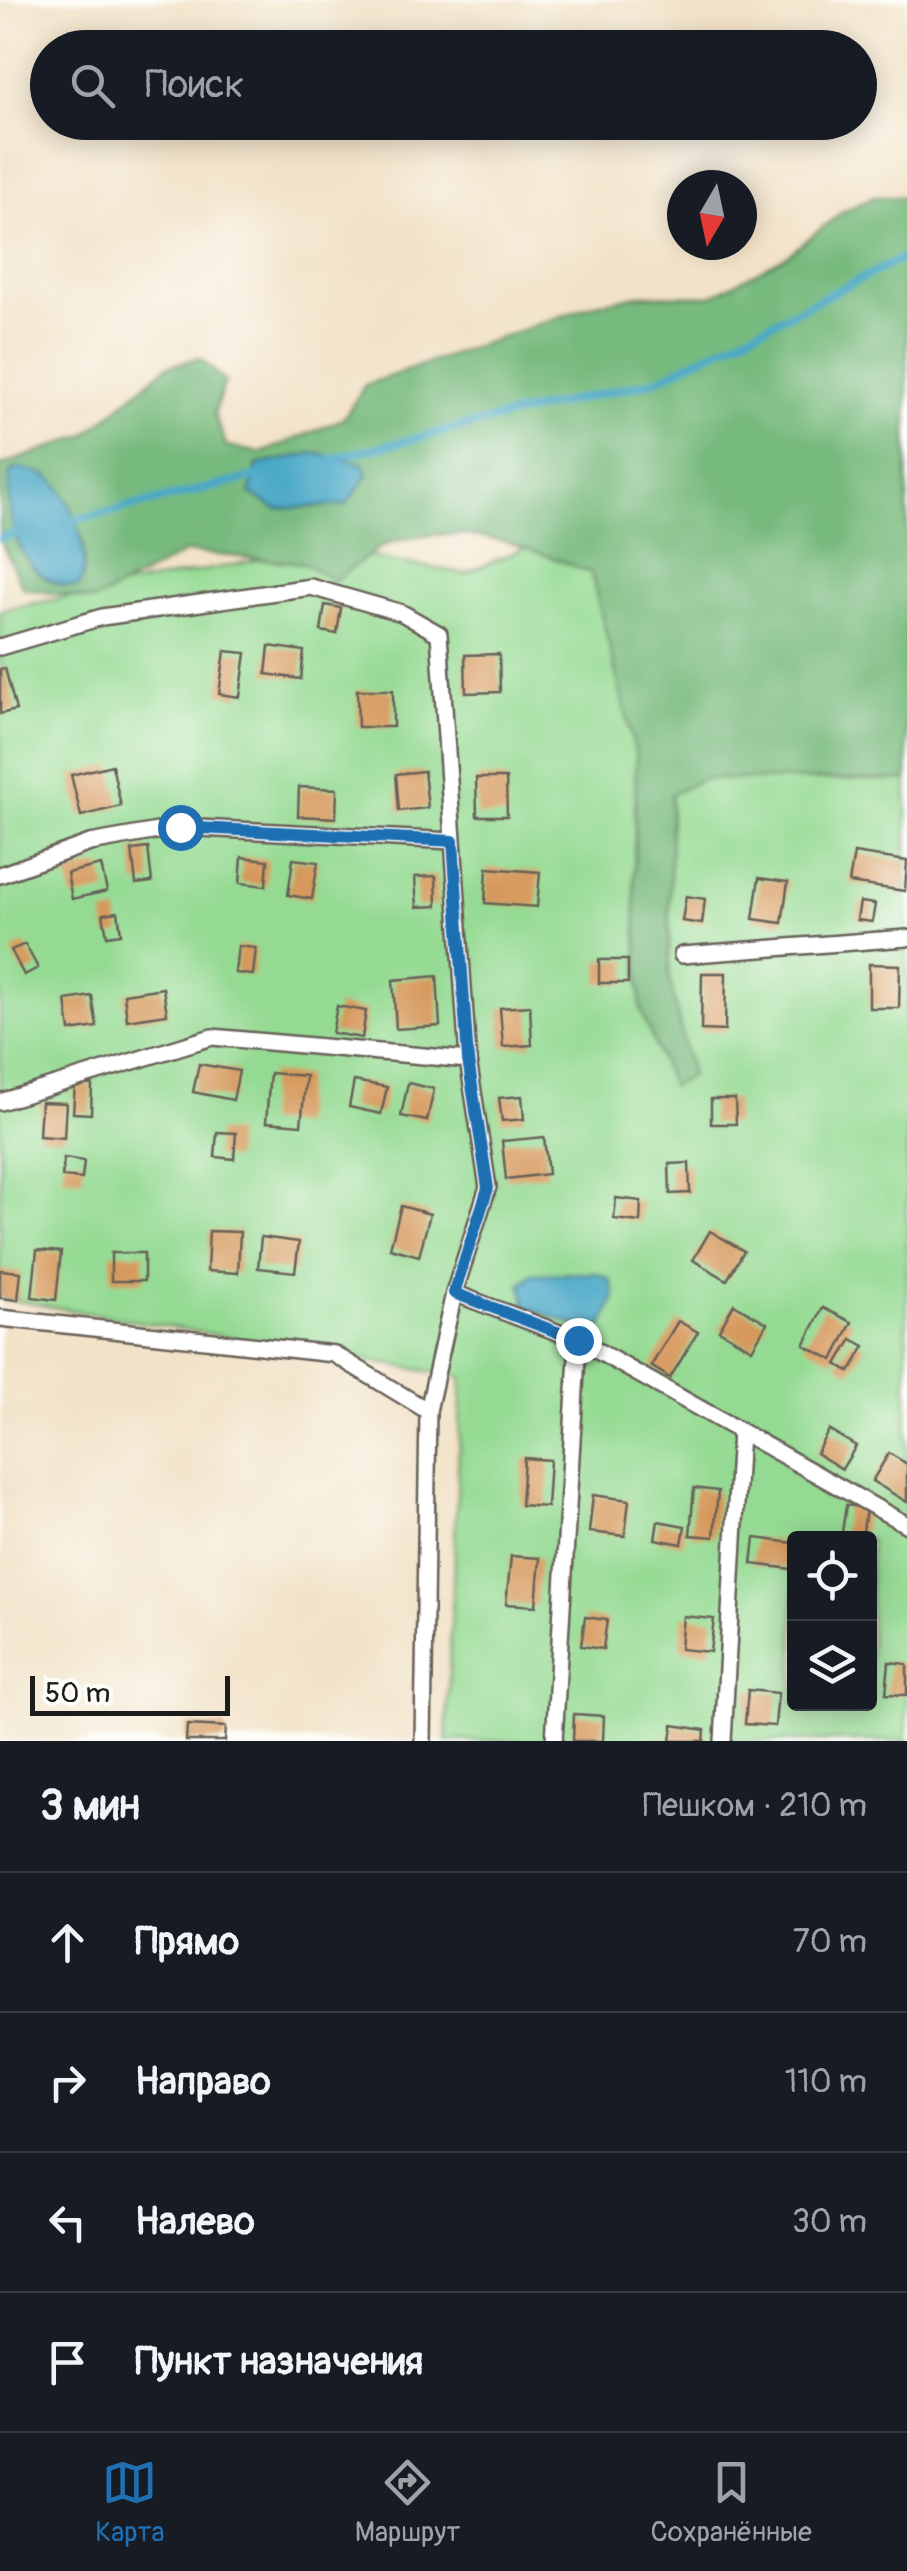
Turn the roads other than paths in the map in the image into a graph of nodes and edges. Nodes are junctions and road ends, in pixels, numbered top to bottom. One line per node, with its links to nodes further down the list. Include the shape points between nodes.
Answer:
1 (0, 646): 2 (lane, via 102,617 311,588 402,613 439,634)
2 (453, 841): 3 (lane, via 180,827 90,843); 6 (lane)
3 (0, 875)
4 (907, 938): 5 (lane)
5 (682, 954)
6 (468, 1060): 7 (lane, via 212,1037); 8 (lane, via 488,1188)
7 (0, 1102)
8 (454, 1293): 10 (lane); 11 (lane)
9 (0, 1318): 11 (lane, via 334,1354)
10 (578, 1340): 12 (lane); 15 (lane)
11 (428, 1410): 14 (lane)
12 (740, 1431): 13 (lane); 16 (lane)
13 (907, 1525)
14 (424, 1741)
15 (554, 1741)
16 (722, 1741)

